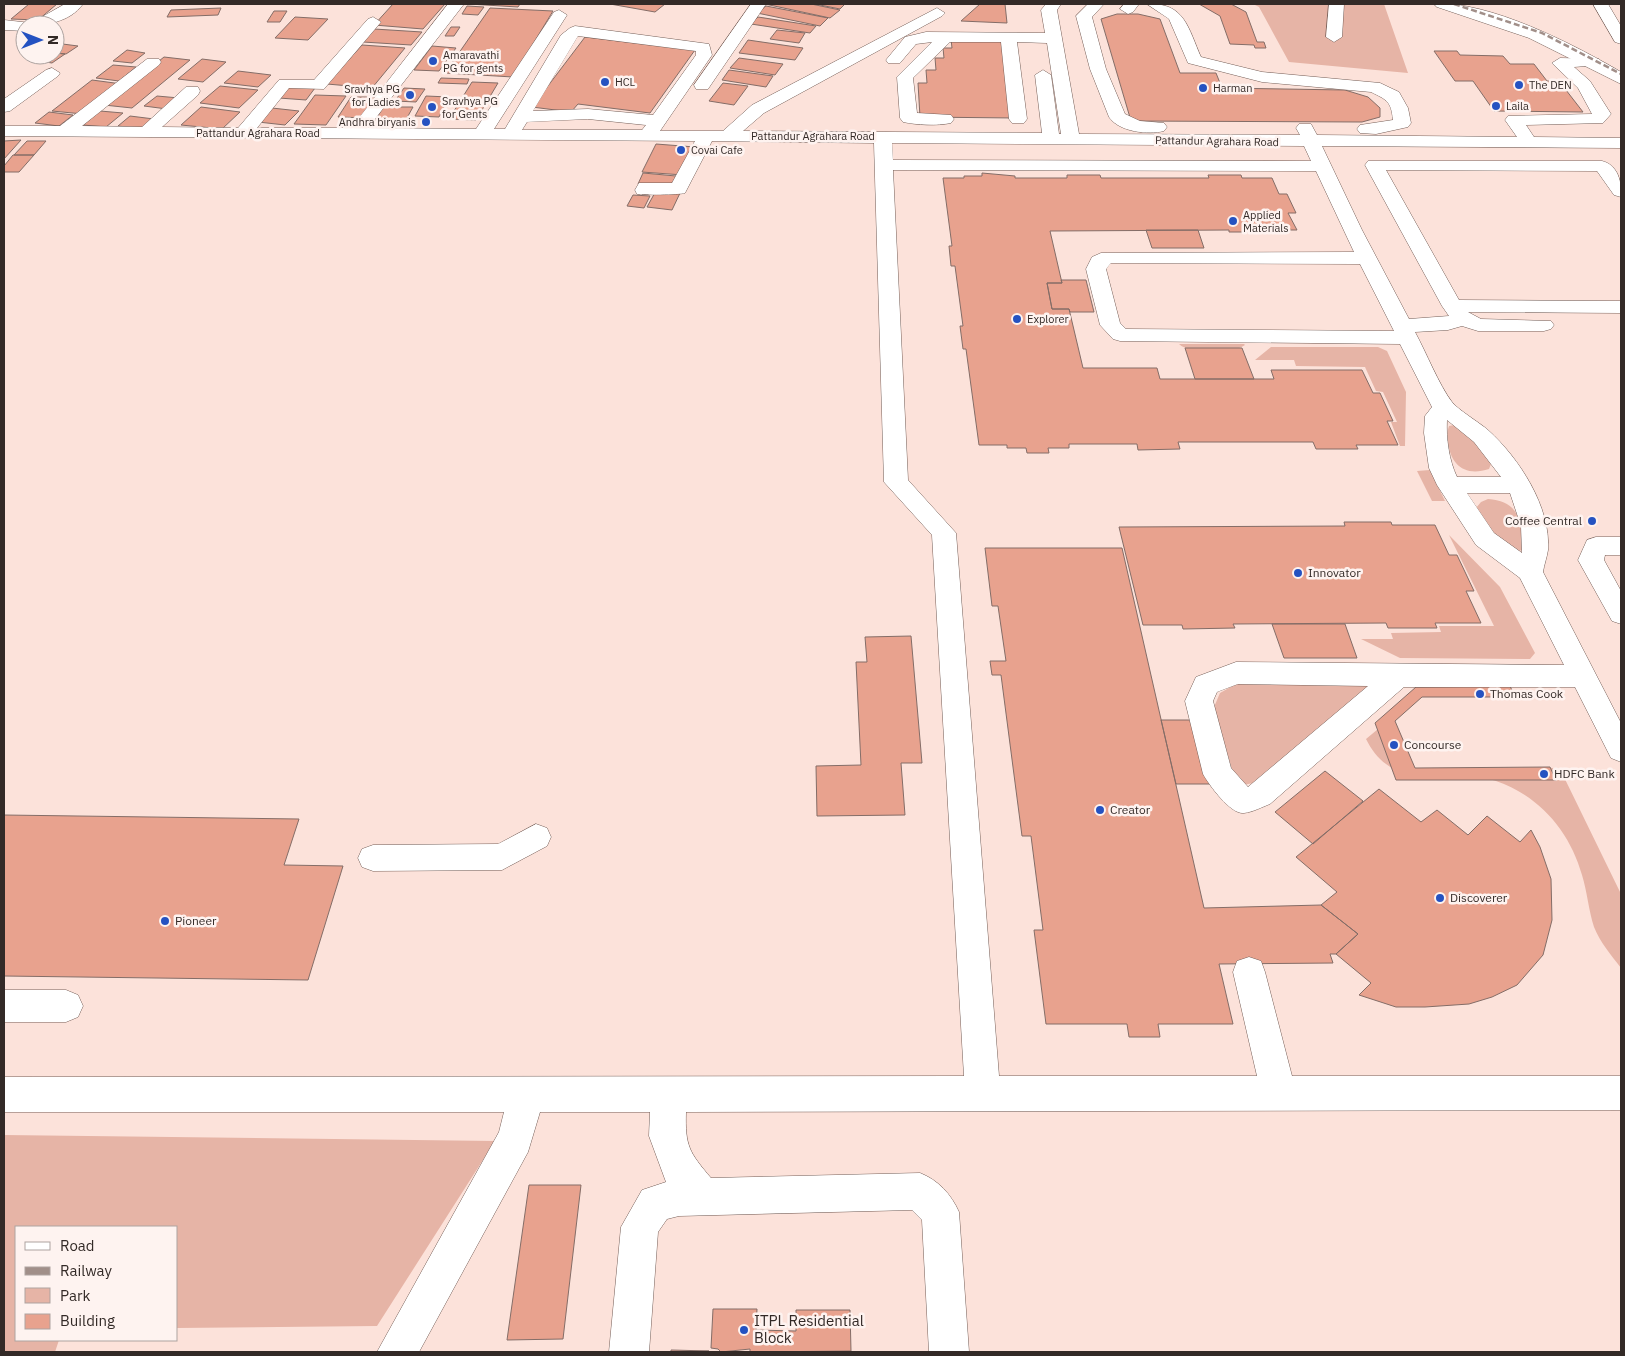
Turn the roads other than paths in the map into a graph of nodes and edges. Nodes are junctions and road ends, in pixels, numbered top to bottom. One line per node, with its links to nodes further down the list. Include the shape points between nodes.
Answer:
1 (76, 4): 13 (street)
2 (456, 4): 38 (street)
3 (758, 4): 34 (street)
4 (1037, 4): 19 (street, via 1034,8)
5 (1053, 4): 19 (street, via 1049,10)
6 (1096, 4): 43 (street, via 1084,16 1098,69 1118,117 1137,126)
7 (1155, 4): 43 (street, via 1176,17 1194,60 1262,77 1374,87 1393,96 1400,108 1402,123 1376,129)
8 (1336, 4): 18 (street)
9 (1442, 4): 23 (street, via 1524,30)
10 (1478, 4): 24 (street, via 1546,27)
11 (1601, 4): 20 (street)
12 (937, 13): 44 (street, via 758,109)
13 (60, 15)
14 (560, 15): 40 (street)
15 (373, 22): 37 (street, via 318,86 285,83)
16 (947, 36): 17 (street); 21 (street, via 911,40); 30 (street, via 905,77 909,118)
17 (1008, 37): 19 (street); 32 (street)
18 (1334, 37)
19 (1046, 38): 33 (street); 48 (street)
20 (1621, 39)
21 (894, 60)
22 (153, 62): 35 (street)
23 (1593, 62): 26 (street); 50 (street, via 1560,63 1584,85 1602,114 1597,119 1514,120)
24 (1621, 63)
25 (52, 74): 28 (street)
26 (1621, 79)
27 (192, 91): 36 (street)
28 (4, 107)
29 (522, 117): 34 (street, via 595,114); 34 (street, via 569,35 575,31 704,47 704,56); 41 (street)
30 (958, 119)
31 (998, 119): 32 (street)
32 (1018, 119): 33 (street)
33 (1048, 120): 47 (street)
34 (657, 130): 41 (street, Pattandur Agrahara Road); 42 (street, Pattandur Agrahara Road)
35 (65, 132): 36 (street, Pattandur Agrahara Road); 39 (street, Pattandur Agrahara Road)
36 (146, 132): 37 (street, Pattandur Agrahara Road)
37 (243, 132): 38 (street, Pattandur Agrahara Road)
38 (356, 133): 40 (street, Pattandur Agrahara Road)
39 (6, 134)
40 (482, 134): 41 (street, Pattandur Agrahara Road)
41 (511, 134)
42 (707, 135): 44 (street, Pattandur Agrahara Road); 55 (street, via 678,189 646,187)
43 (1309, 135): 48 (street, Pattandur Agrahara Road); 49 (street, Pattandur Agrahara Road); 53 (street)
44 (729, 136): 45 (street, Pattandur Agrahara Road)
45 (883, 136): 46 (street, Pattandur Agrahara Road); 52 (street)
46 (911, 136): 47 (street, Pattandur Agrahara Road); 52 (street)
47 (1051, 138): 48 (street, Pattandur Agrahara Road)
48 (1071, 139)
49 (1479, 142): 50 (street, Pattandur Agrahara Road); 54 (street)
50 (1530, 142): 51 (street, Pattandur Agrahara Road)
51 (1621, 142)
52 (905, 165): 53 (street); 78 (street, via 896,482 944,534)
53 (1321, 166): 57 (street)
54 (1495, 166): 56 (street, via 1602,166); 59 (street, via 1374,165)
55 (644, 190)
56 (1621, 191)
57 (1366, 258): 61 (street); 61 (street, via 1108,257 1099,261 1096,268 1110,325 1120,335)
58 (1621, 307): 59 (street)
59 (1457, 312): 60 (street, via 1478,325); 61 (street, via 1448,324)
60 (1621, 326)
61 (1405, 332): 62 (street)
62 (1444, 408): 63 (street, via 1436,416 1436,433 1441,468); 64 (street, via 1461,417 1484,439 1506,464)
63 (1449, 485): 64 (street); 66 (street, via 1485,539)
64 (1518, 485): 66 (street, via 1529,504 1535,538 1537,557)
65 (1621, 546): 67 (street, via 1596,546 1591,560)
66 (1530, 572): 69 (street)
67 (1621, 614)
68 (1398, 676): 68 (street, via 1260,794 1243,802 1218,774 1199,702 1206,685 1236,673); 69 (street)
69 (1583, 676): 70 (street)
70 (1621, 750)
71 (536, 837): 72 (street, via 502,857)
72 (373, 858)
73 (1249, 972): 79 (street)
74 (4, 1006): 75 (street)
75 (66, 1006)
76 (669, 1093): 77 (street); 78 (street); 82 (street, via 668,1136 677,1166)
77 (527, 1094): 81 (street); 83 (street, via 515,1139)
78 (983, 1094): 79 (street)
79 (1279, 1094): 80 (street)
80 (1621, 1094)
81 (4, 1095)
82 (704, 1198): 84 (street, via 679,1197 655,1203 640,1227); 85 (street, via 920,1191 940,1212)
83 (397, 1352)
84 (629, 1352)
85 (949, 1352)

